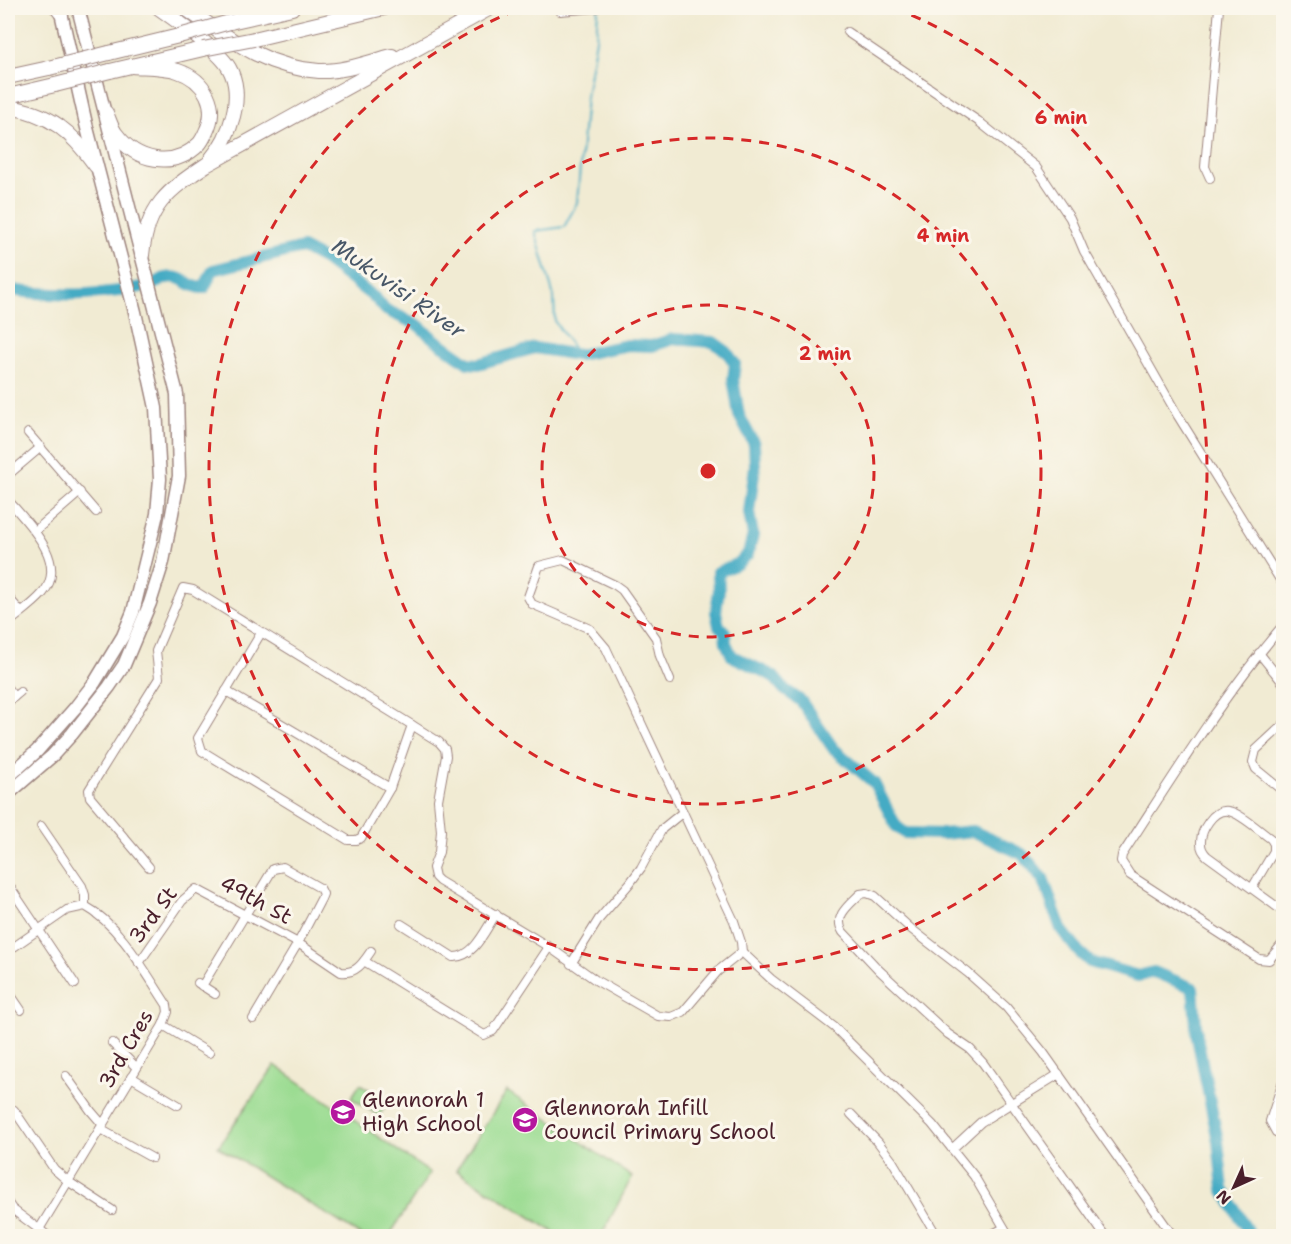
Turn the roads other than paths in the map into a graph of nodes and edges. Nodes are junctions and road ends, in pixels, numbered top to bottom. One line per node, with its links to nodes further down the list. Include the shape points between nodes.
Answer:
1 (78, 8): 17 (main road)
2 (159, 8): 18 (highway, via 230,69 237,106 221,148)
3 (186, 8): 12 (highway, via 242,48 278,63 319,71 352,67)
4 (292, 8): 14 (highway, bridge)
5 (384, 8): 13 (highway, bridge)
6 (490, 8): 12 (highway)
7 (560, 8): 8 (street)
8 (597, 8)
9 (1219, 8): 20 (street, via 1205,167)
10 (59, 9): 19 (main road)
11 (847, 32): 29 (street, via 978,121 1036,167 1070,218 1084,251 1178,416)
12 (414, 50): 18 (highway)
13 (132, 66): 15 (highway, bridge); 17 (highway, via 178,71 204,87 211,103 210,124 200,143 181,156 148,159 135,153 115,133)
14 (12, 75)
15 (8, 96)
16 (8, 107): 19 (highway, via 27,110 67,131)
17 (106, 113): 21 (main road)
18 (206, 165): 21 (highway, via 174,186 160,202 144,235)
19 (96, 166): 43 (main road, via 156,408 160,479 157,514 133,612 123,636 95,682 58,729)
20 (1210, 178)
21 (142, 255): 46 (main road, via 177,394 179,476 164,562 135,641 109,687 52,756)
22 (28, 433): 23 (street)
23 (41, 447): 24 (street); 25 (street)
24 (8, 475)
25 (80, 492): 27 (street); 28 (street)
26 (8, 500): 28 (street)
27 (96, 513)
28 (35, 531): 31 (street, via 52,568 50,584)
29 (1284, 585)
30 (8, 597): 31 (street)
31 (21, 612): 32 (street)
32 (8, 623)
33 (1284, 624): 35 (street)
34 (261, 633): 39 (street); 42 (street); 49 (street, via 193,590 183,588 156,651 159,678 89,790 90,797)
35 (1259, 653): 37 (street); 59 (street, via 1173,777 1121,861 1130,875 1259,959 1269,960)
36 (670, 680): 47 (street, via 656,638 622,590 563,560 539,566 528,597 532,603 590,628 606,648)
37 (1284, 684)
38 (8, 689): 40 (street)
39 (226, 691): 44 (street); 44 (street, via 198,738 202,750 348,840 361,838)
40 (14, 697)
41 (1284, 724): 45 (street, via 1253,755 1256,769)
42 (412, 725): 44 (street); 55 (street, via 446,748 438,800 439,852 433,873 439,881)
43 (8, 777)
44 (390, 788)
45 (1284, 792)
46 (8, 794)
47 (682, 812): 64 (street, via 734,921); 67 (street, via 662,828 641,868 599,919)
48 (41, 825): 53 (street, via 82,886)
49 (149, 867)
50 (8, 884): 58 (street)
51 (1252, 888): 51 (street, via 1207,856 1200,844 1208,823 1220,812 1239,815 1274,844 1274,851); 54 (street)
52 (196, 889): 56 (street, 49th St); 66 (street, 3rd St, via 182,901)
53 (85, 906): 58 (street, via 67,910); 66 (street, 3rd Cres, via 105,919)
54 (1284, 912)
55 (496, 914): 57 (street, via 470,953 461,958 453,957); 61 (street)
56 (244, 915): 60 (street, 49th St); 60 (street, via 273,869 283,867 320,888 323,894); 70 (street, via 200,985)
57 (401, 924)
58 (37, 929): 62 (street); 68 (street)
59 (1284, 942)
60 (298, 943): 65 (street, 49th St, via 341,972 349,973); 72 (street)
61 (549, 947): 65 (street, via 493,1031 484,1035); 67 (street)
62 (8, 951)
63 (371, 951): 65 (street)
64 (742, 952): 67 (street, via 718,971 682,1012 671,1017 658,1016); 87 (street, via 834,1027 932,1124)
65 (364, 961)
66 (139, 963): 73 (street, 3rd Cres, via 167,1005)
67 (571, 964)
68 (75, 984)
69 (8, 991): 71 (street)
70 (215, 994)
71 (21, 1010)
72 (253, 1019)
73 (164, 1025): 75 (street); 76 (street, 3rd Cres)
74 (112, 1043): 76 (street)
75 (209, 1053)
76 (136, 1067): 79 (street, 3rd Cres)
77 (1059, 1074): 81 (street); 81 (street, via 998,1000 875,896 860,894 838,920 843,932 879,970 984,1063); 99 (street)
78 (66, 1076): 85 (street)
79 (131, 1077): 82 (street); 85 (street, 3rd Cres)
80 (1284, 1078): 86 (street, via 1270,1121 1271,1127)
81 (1012, 1104): 87 (street, via 981,1122); 98 (street)
82 (178, 1105)
83 (14, 1110): 89 (street, via 54,1168)
84 (850, 1114): 95 (street, via 893,1162)
85 (102, 1127): 88 (street); 89 (street, 3rd Cres)
86 (1284, 1137)
87 (952, 1149): 92 (street, via 974,1176)
88 (152, 1158)
89 (69, 1182): 91 (street); 93 (street, 3rd Cres)
90 (8, 1203): 93 (street)
91 (112, 1210)
92 (1004, 1228): 96 (street); 97 (street)
93 (37, 1233): 94 (street)
94 (48, 1236)
95 (937, 1236)
96 (989, 1236)
97 (1009, 1236)
98 (1105, 1236)
99 (1173, 1236)

